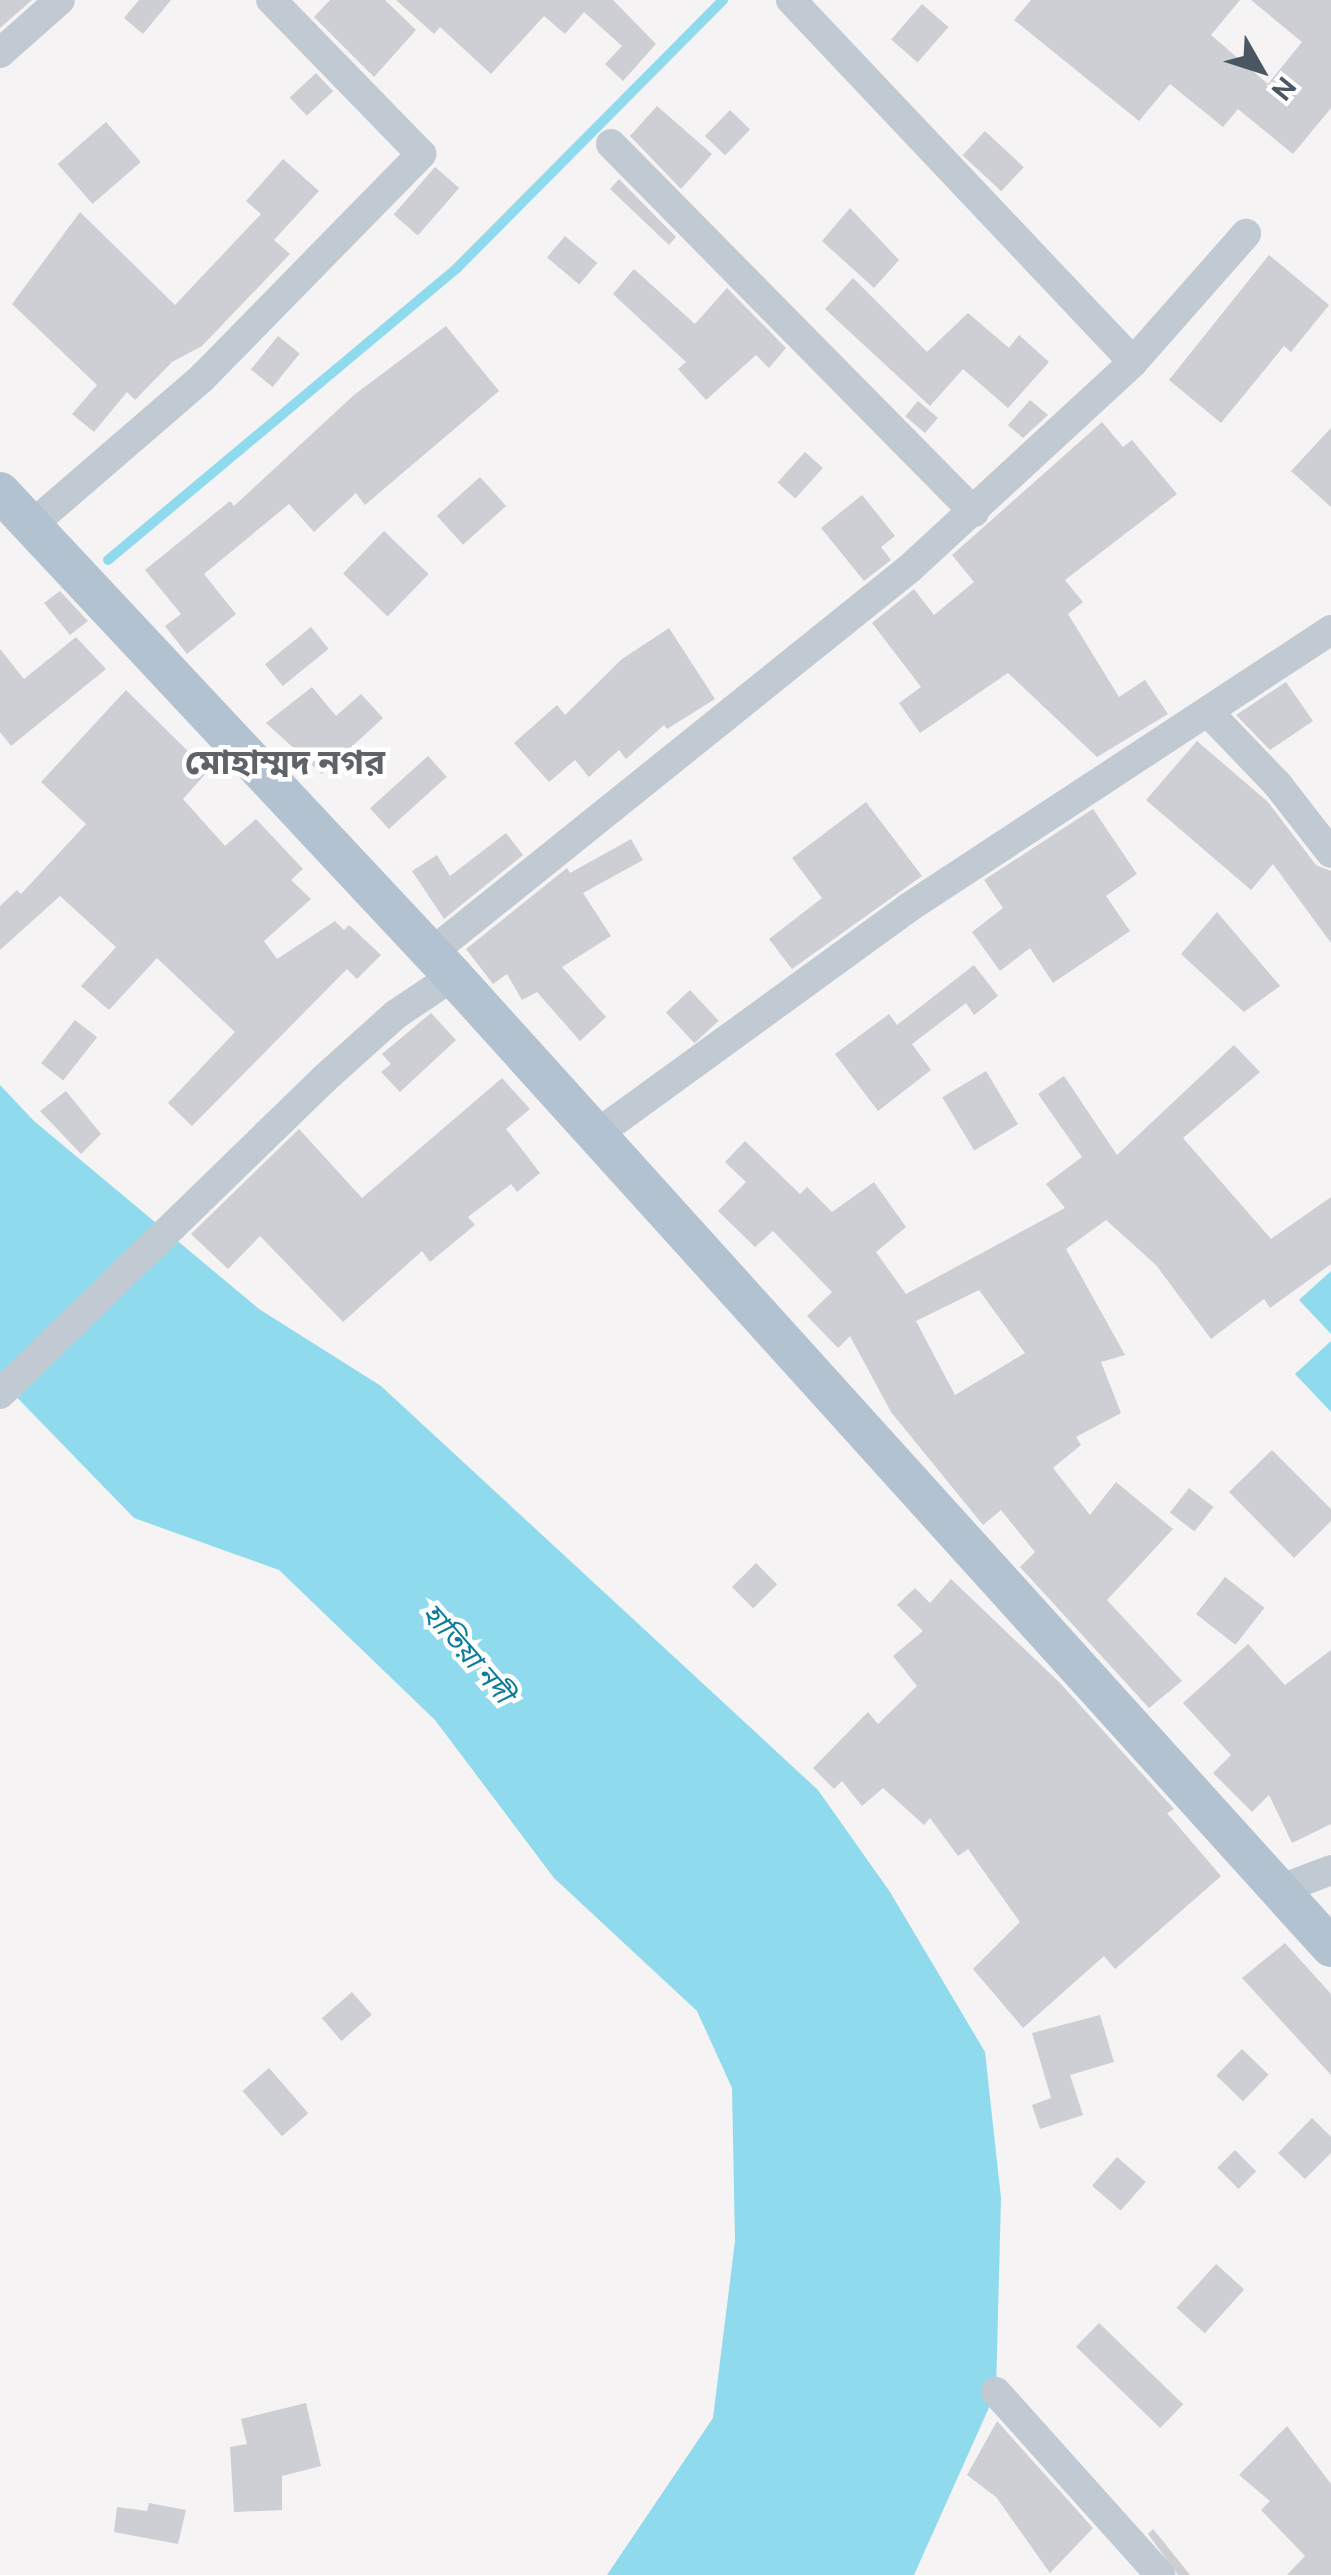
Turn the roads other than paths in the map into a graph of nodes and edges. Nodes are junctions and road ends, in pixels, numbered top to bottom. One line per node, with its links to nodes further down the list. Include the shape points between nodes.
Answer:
1 (60, 0): 4 (street)
2 (271, 0): 10 (street, via 421,154 202,379)
3 (791, 0): 7 (street)
4 (0, 53)
5 (611, 144): 9 (street)
6 (1246, 234): 7 (street)
7 (1132, 362): 9 (street)
8 (0, 492): 10 (main road)
9 (974, 512): 14 (street)
10 (34, 523): 14 (main road)
11 (1331, 630): 12 (street)
12 (1209, 713): 13 (street, via 1278,784); 15 (street, via 908,908)
13 (1331, 854)
14 (442, 964): 15 (main road); 16 (street)
15 (597, 1134): 18 (main road)
16 (0, 1394)
17 (1331, 1870): 18 (street)
18 (1281, 1889): 19 (main road)
19 (1331, 1947)
20 (996, 2392): 21 (street)
21 (1160, 2575)

